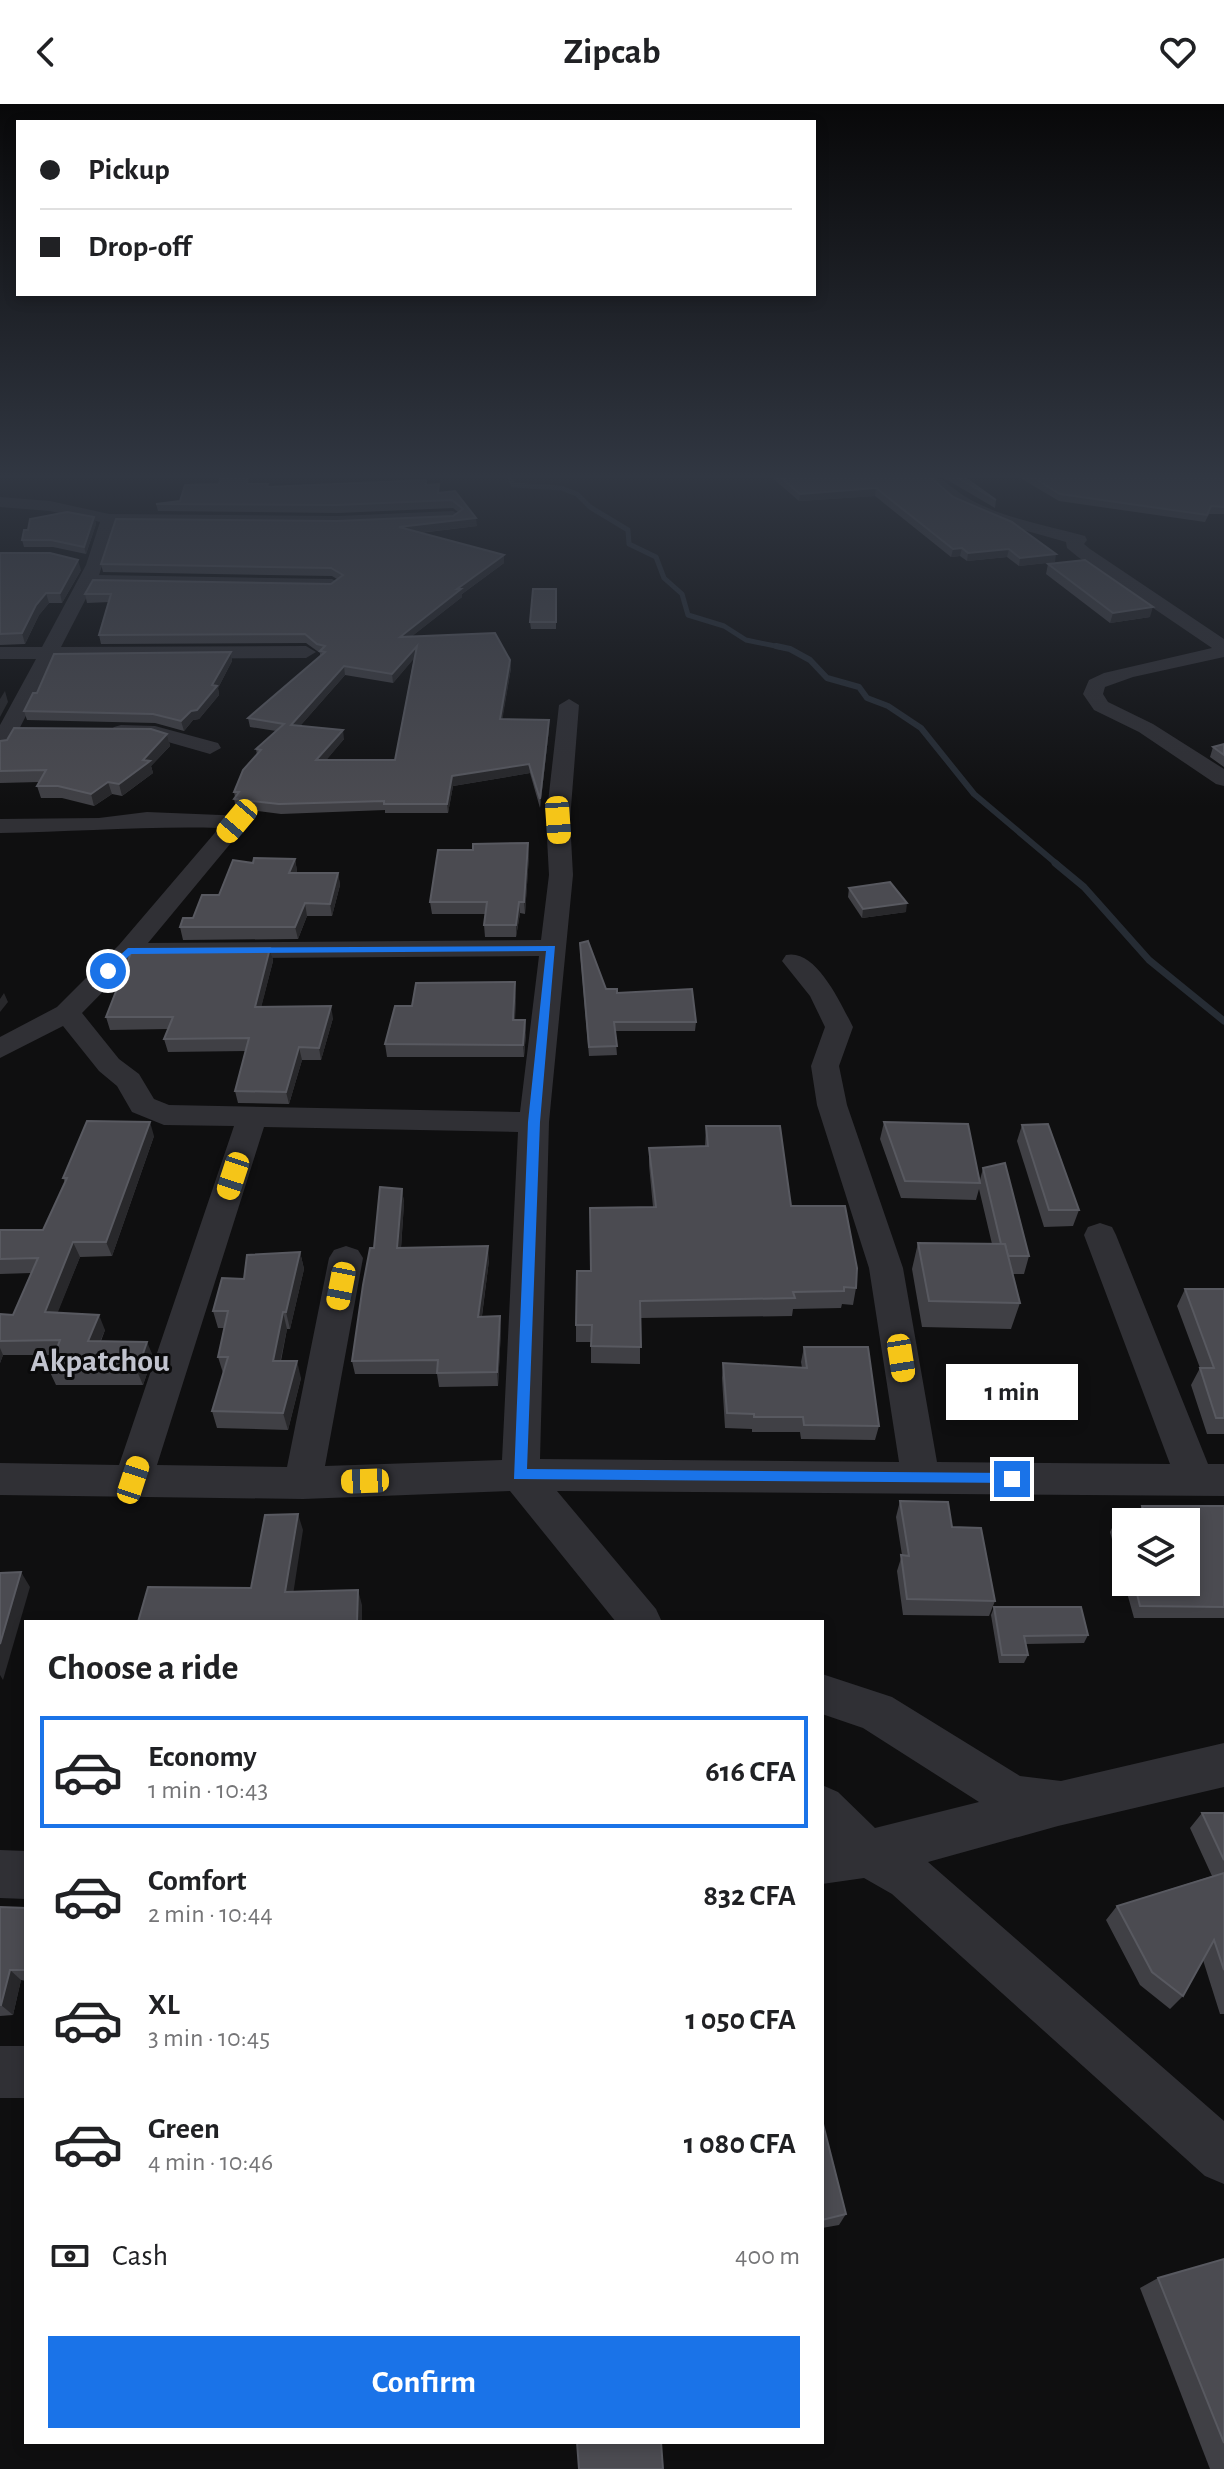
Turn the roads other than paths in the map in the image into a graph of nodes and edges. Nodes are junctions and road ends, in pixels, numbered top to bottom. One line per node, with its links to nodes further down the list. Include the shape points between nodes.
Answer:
1 (79, 585): 6 (street)
2 (1131, 585): 3 (street)
3 (1224, 650): 12 (street, via 1199,660 1112,676 1096,684 1093,694 1101,706 1146,728)
4 (306, 652): 6 (street)
5 (0, 653): 6 (street)
6 (48, 653): 10 (street)
7 (569, 705): 14 (street, via 558,820 561,875)
8 (39, 730): 10 (street)
9 (97, 731): 11 (street, via 155,732)
10 (3, 734)
11 (210, 748)
12 (1224, 779)
13 (0, 826): 15 (street, via 237,821)
14 (551, 948): 15 (street); 20 (street)
15 (128, 951): 17 (street)
16 (795, 961): 24 (street, via 823,994 839,1027 825,1066 832,1105 886,1268)
17 (67, 1013): 18 (street); 19 (street, via 153,1112)
18 (0, 1049)
19 (253, 1115): 20 (street); 26 (street)
20 (534, 1122): 23 (street)
21 (1100, 1235): 27 (street)
22 (346, 1258): 28 (street)
23 (520, 1475): 24 (street); 28 (street); 29 (street)
24 (921, 1478): 27 (street)
25 (0, 1479): 26 (street)
26 (133, 1480): 28 (street)
27 (1210, 1480)
28 (303, 1483)
29 (639, 1620)
30 (824, 1695): 32 (street, via 876,1712 1013,1798)
31 (1224, 1765): 32 (street)
32 (1061, 1804): 34 (street)
33 (824, 1812): 34 (street)
34 (845, 1857): 39 (street, via 909,1877)
35 (0, 1874): 36 (street)
36 (24, 1875)
37 (0, 2072): 38 (street)
38 (24, 2072)
39 (1224, 2157)

